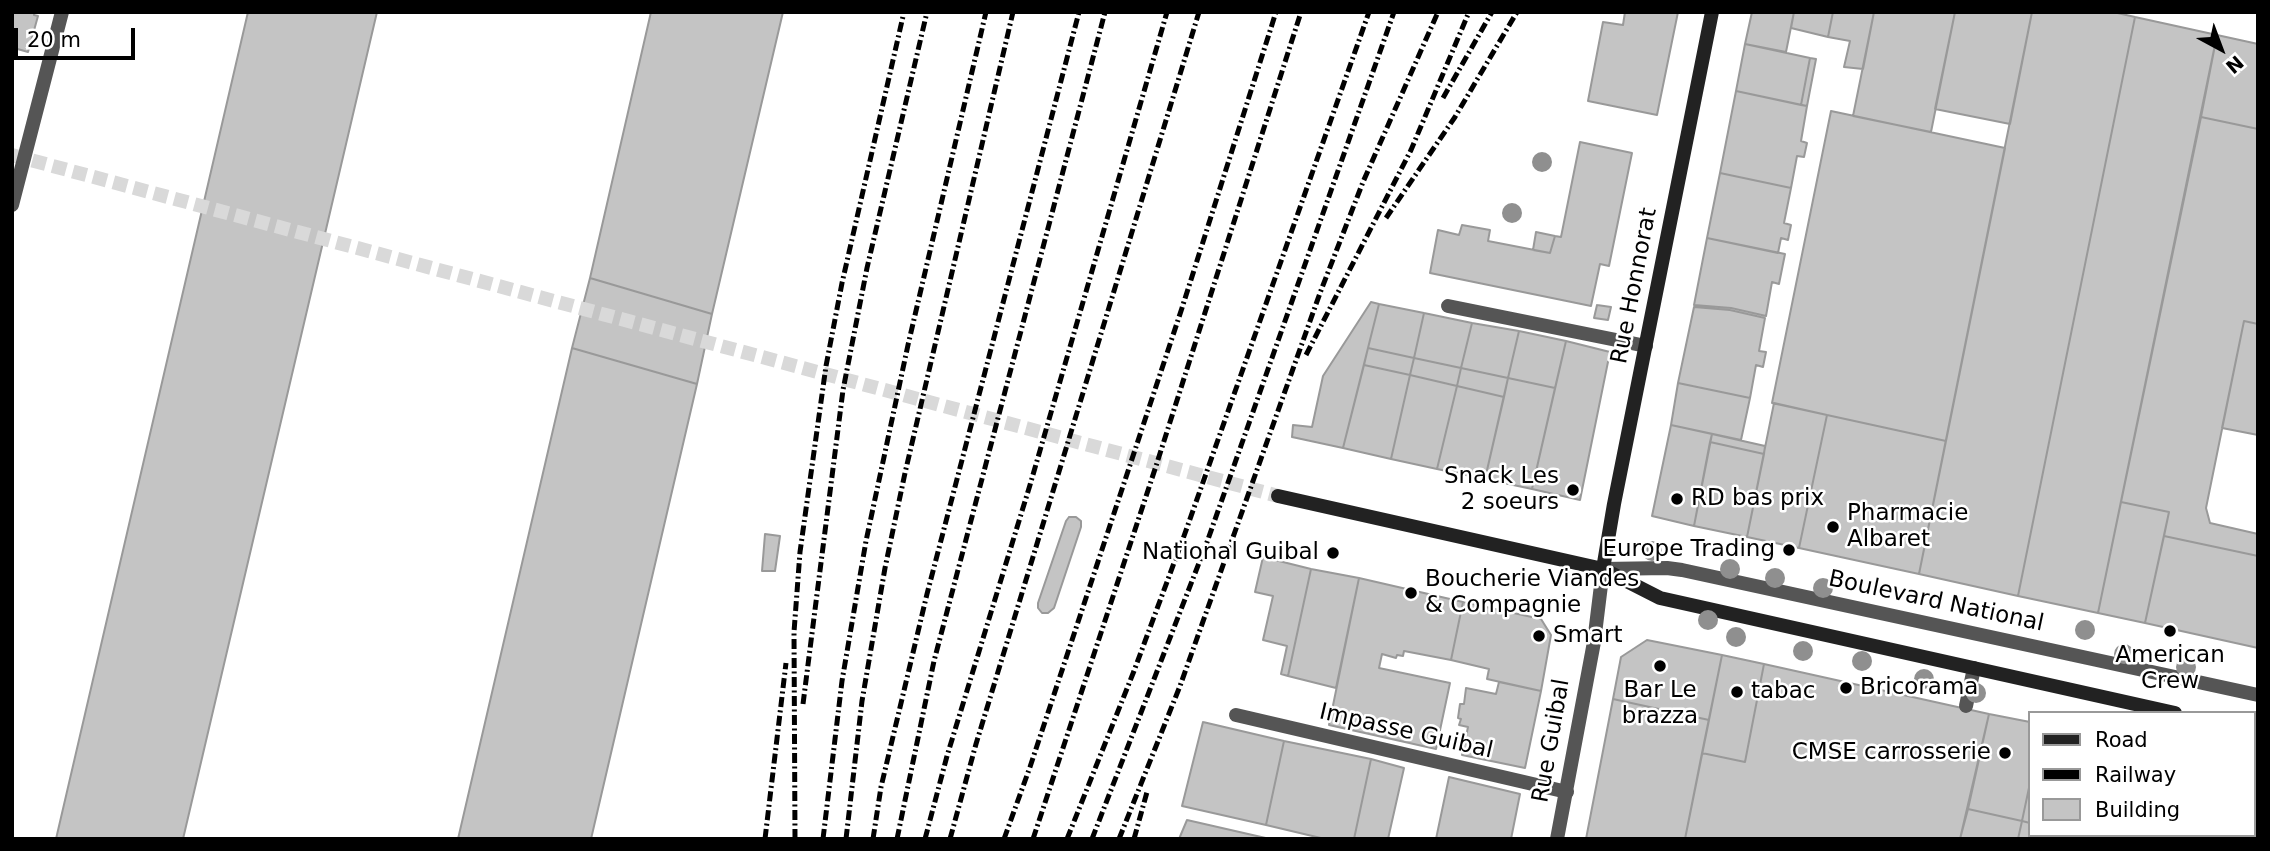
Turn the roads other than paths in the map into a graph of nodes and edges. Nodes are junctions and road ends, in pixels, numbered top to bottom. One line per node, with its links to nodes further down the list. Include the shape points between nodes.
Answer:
1 (62, 12): 3 (street)
2 (1712, 12): 5 (street, Rue Honnorat)
3 (12, 205)
4 (1448, 306): 5 (street)
5 (1646, 346): 7 (street, Rue Honnorat)
6 (1278, 496): 7 (street, Boulevard National)
7 (1603, 569): 8 (street, Boulevard National, via 1660,598); 9 (street, Boulevard National, via 1682,570); 13 (street, Rue Guibal)
8 (1974, 668): 10 (street); 11 (street, Boulevard National)
9 (2258, 695)
10 (1966, 706)
11 (2166, 711)
12 (1236, 715): 13 (street, Impasse Guibal)
13 (1567, 792): 14 (street, Rue Guibal)
14 (1557, 839)

